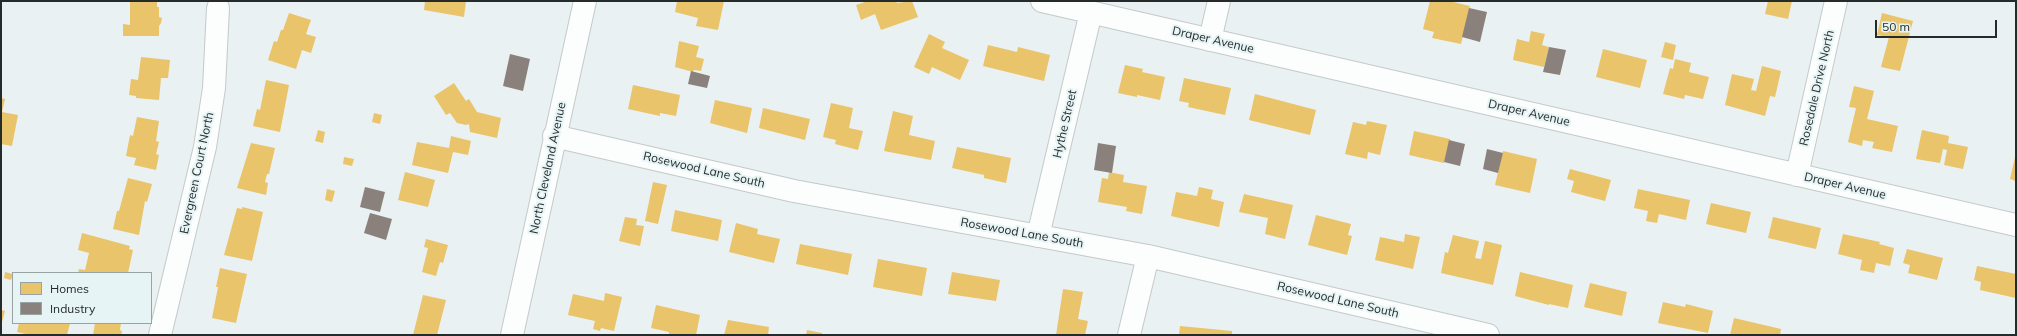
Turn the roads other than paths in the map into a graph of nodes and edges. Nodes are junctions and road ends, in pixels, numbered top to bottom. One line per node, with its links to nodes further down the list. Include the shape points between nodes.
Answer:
1 (585, 1): 8 (street, North Cleveland Avenue)
2 (1042, 1): 6 (street, Draper Avenue)
3 (1219, 1): 7 (street)
4 (1836, 1): 9 (street, Rosedale Drive North)
5 (218, 8): 13 (street, Evergreen Court North, via 214,88 205,147)
6 (1091, 12): 7 (street, Draper Avenue); 11 (street, Hythe Street)
7 (1210, 40): 9 (street, Draper Avenue)
8 (554, 136): 11 (street, Rosewood Lane South, via 794,191); 14 (street, North Cleveland Avenue)
9 (1797, 175): 10 (street, Draper Avenue)
10 (2016, 225)
11 (1038, 236): 12 (street, Rosewood Lane South)
12 (1148, 256): 15 (street); 16 (street, Rosewood Lane South)
13 (160, 335)
14 (512, 335)
15 (1129, 335)
16 (1488, 335)

